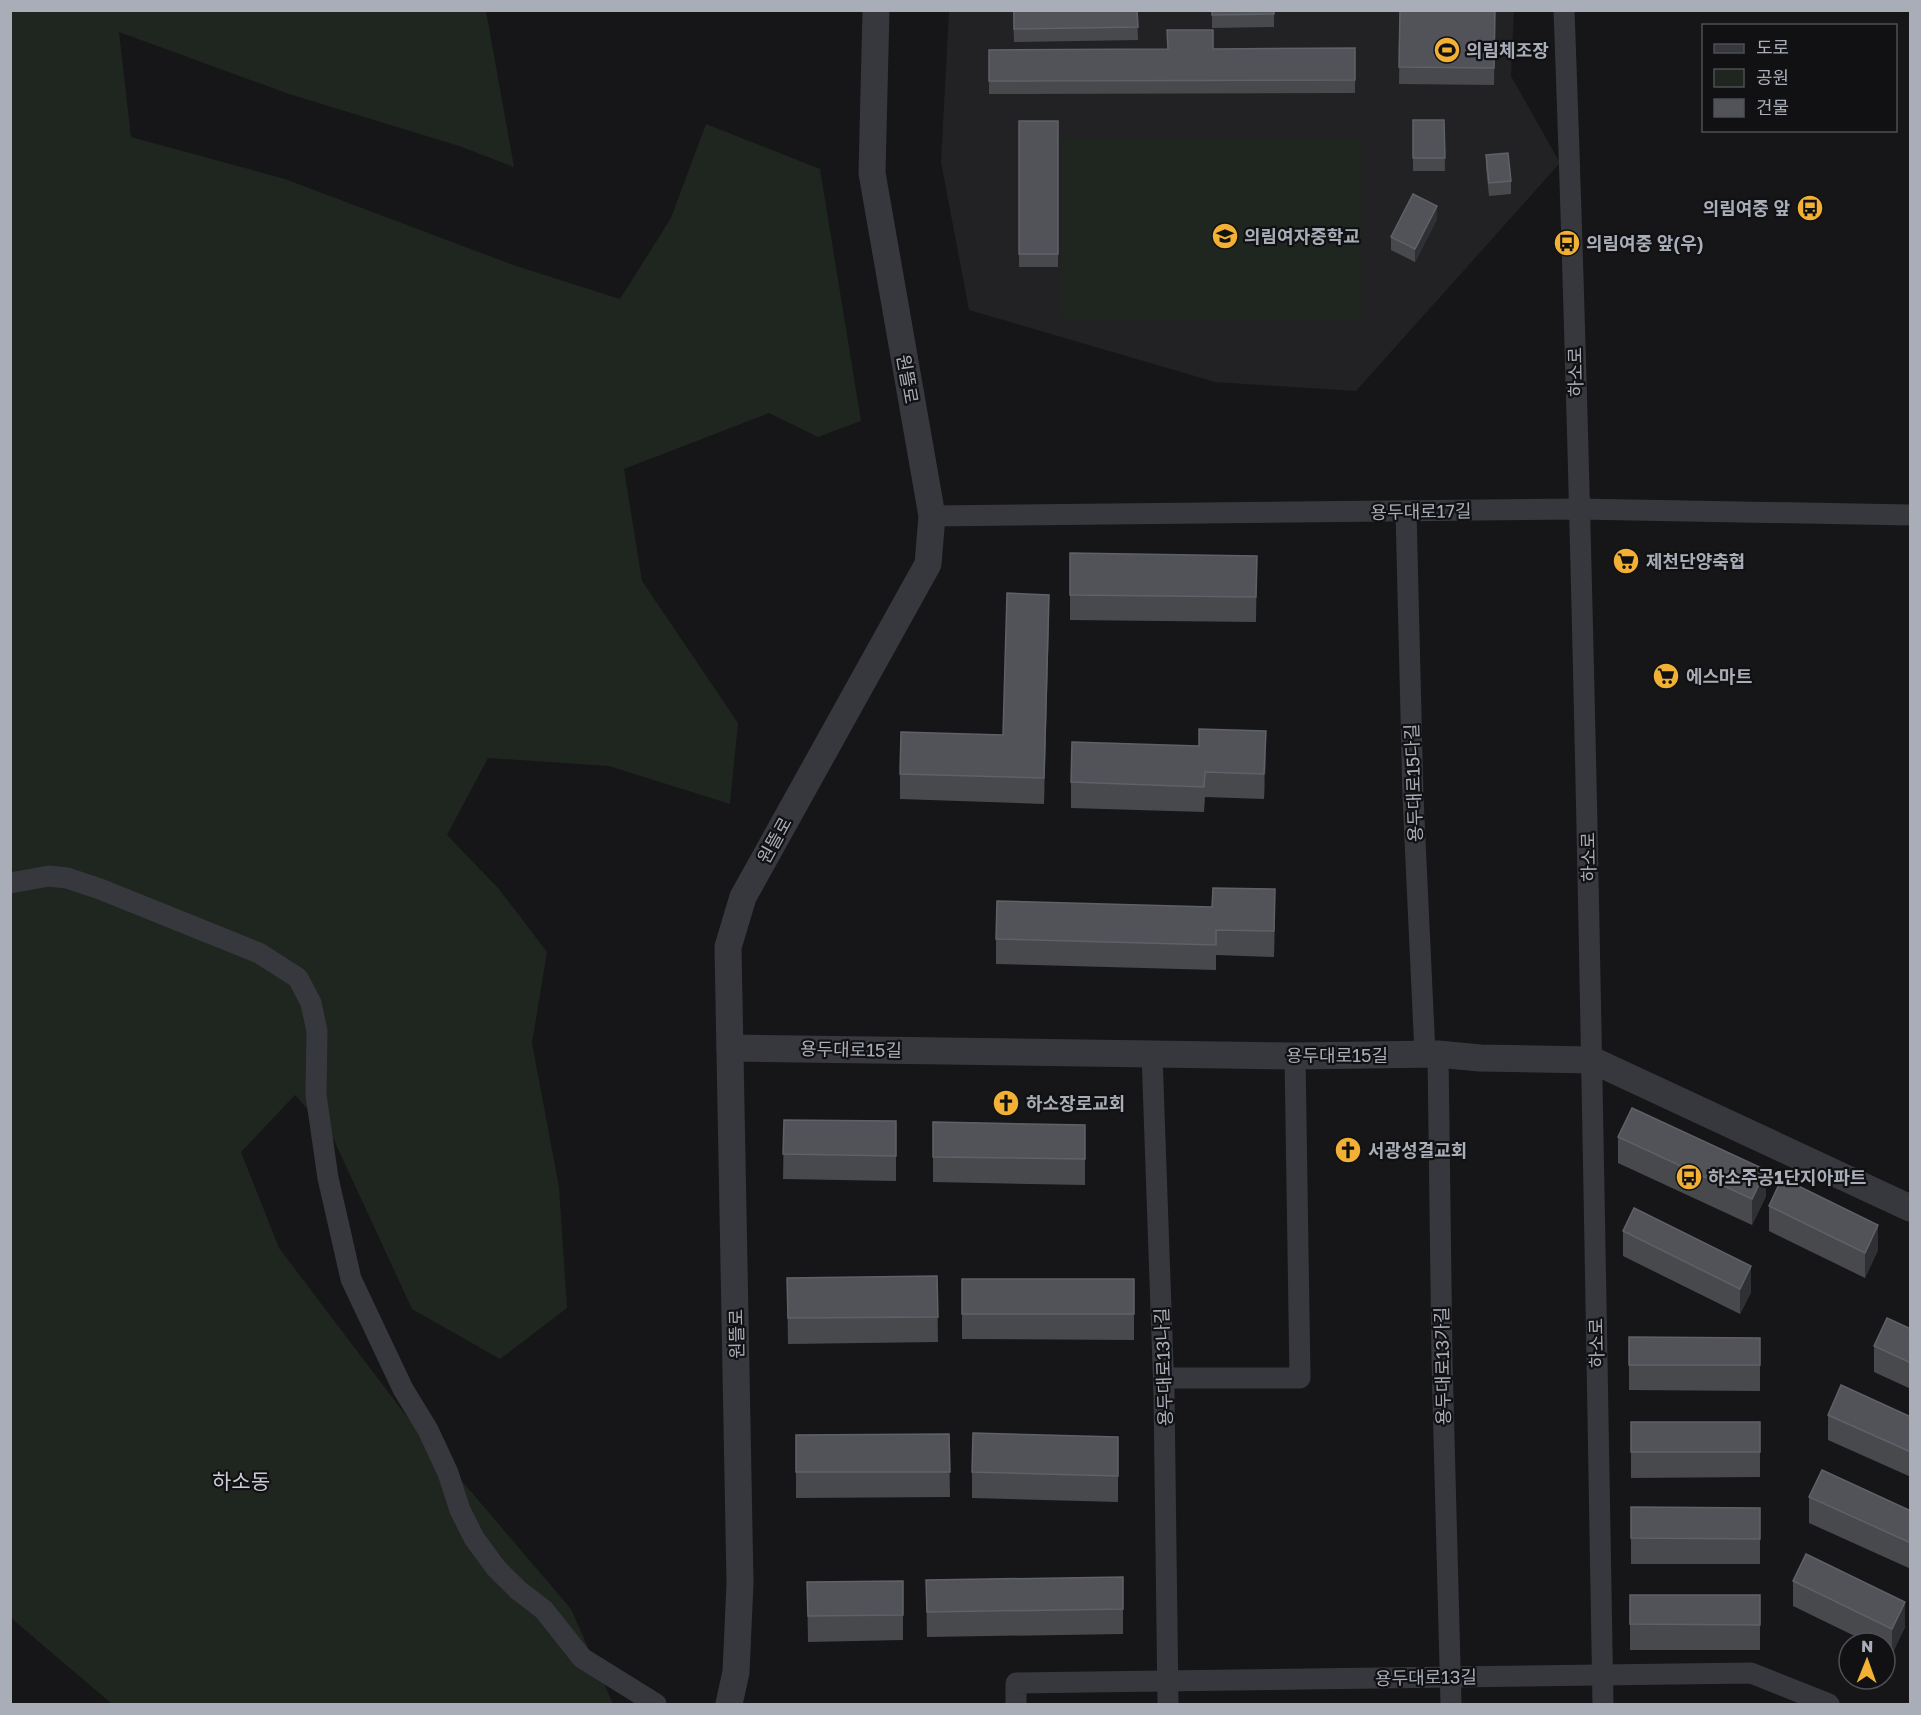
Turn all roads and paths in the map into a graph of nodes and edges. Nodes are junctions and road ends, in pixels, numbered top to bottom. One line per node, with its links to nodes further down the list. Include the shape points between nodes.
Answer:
1 (876, 10): 6 (street, 원뜰로, via 872,173)
2 (1564, 10): 3 (street, 하소로)
3 (1579, 509): 4 (street, 용두대로17길); 5 (street, 용두대로17길); 12 (street, 하소로)
4 (1406, 511): 6 (street, 용두대로17길); 10 (street, 용두대로15다길, via 1413,797)
5 (1911, 515)
6 (932, 516): 8 (street, 원뜰로, via 928,564 743,897 728,947)
7 (10, 883): 19 (street, via 49,876 67,878 259,953 298,978 311,1003 317,1031 316,1095 328,1178 351,1279 403,1389 433,1440 460,1510 495,1568 544,1610 582,1658)
8 (730, 1048): 9 (street, 용두대로15길); 20 (street, 원뜰로, via 740,1583 736,1672)
9 (1152, 1054): 11 (street, 용두대로15길); 14 (street, 용두대로13나길)
10 (1432, 1054): 11 (street, 용두대로15길); 12 (street, 용두대로15길); 16 (street, 용두대로13가길)
11 (1295, 1056): 14 (street, via 1300,1378)
12 (1592, 1060): 13 (street, 용두대로15길); 15 (street, 하소로)
13 (1911, 1208)
14 (1164, 1378): 17 (street, 용두대로13나길)
15 (1602, 1675): 16 (street, 용두대로13길); 23 (street, 하소로); 24 (street, 용두대로13길, via 1751,1673)
16 (1450, 1677): 17 (street, 용두대로13길); 22 (street, 용두대로13가길)
17 (1168, 1681): 18 (street, 용두대로13길); 21 (street, 용두대로13나길)
18 (1016, 1694)
19 (656, 1704)
20 (729, 1704)
21 (1168, 1704)
22 (1451, 1704)
23 (1603, 1704)
24 (1829, 1704)

